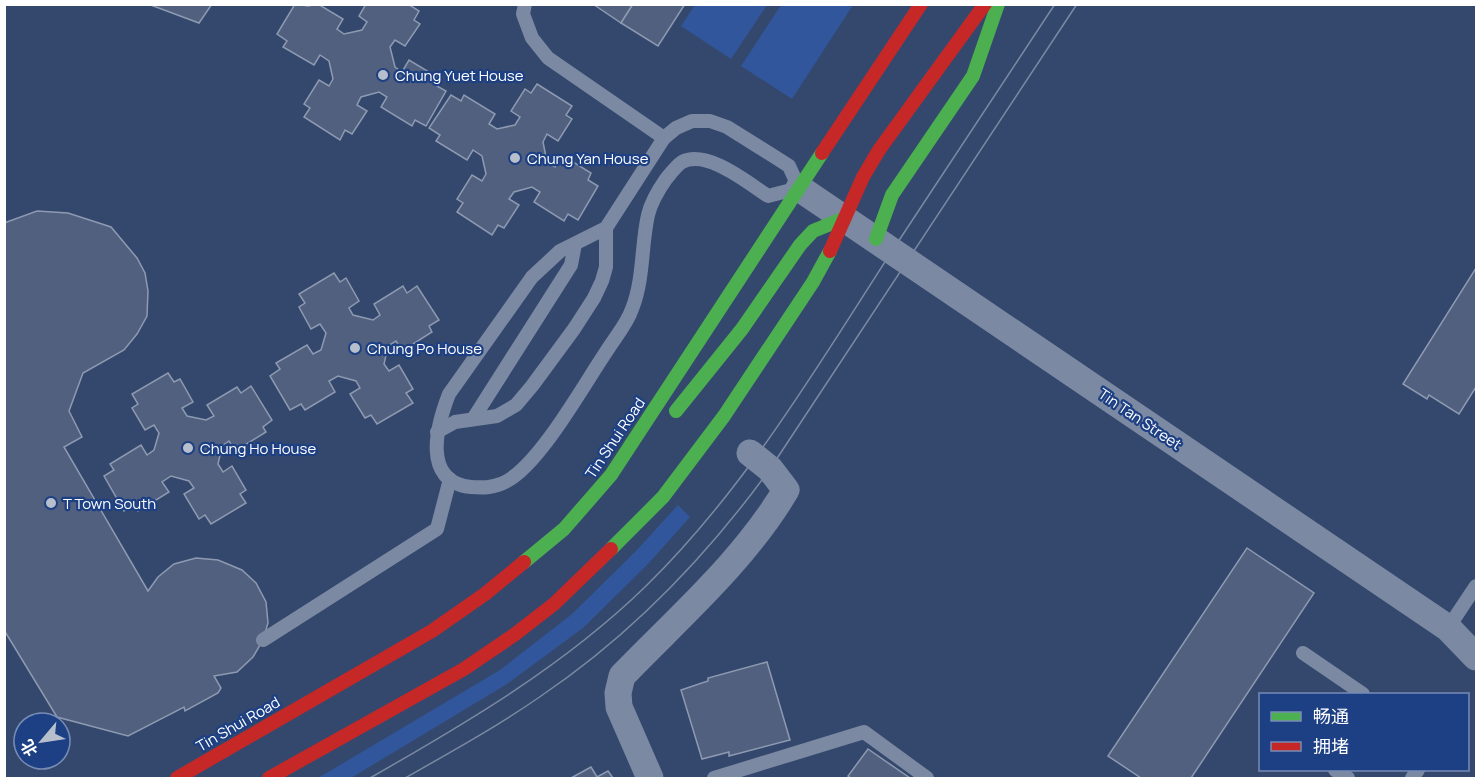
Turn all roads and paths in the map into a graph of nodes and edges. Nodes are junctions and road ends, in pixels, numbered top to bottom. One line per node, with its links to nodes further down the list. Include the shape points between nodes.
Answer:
1 (525, 4): 5 (lane, via 523,14 532,38 548,57)
2 (921, 4): 6 (main road, Tin Shui Road)
3 (985, 4): 7 (main road, via 879,150 862,177)
4 (998, 4): 9 (main road, via 973,76 892,195)
5 (664, 138): 6 (lane, via 692,121 710,121 727,127 789,166); 8 (lane)
6 (799, 188): 7 (street, Tin Tan Street); 16 (main road, Tin Shui Road); 17 (lane, via 768,196 716,164 690,160 681,163 658,190 648,214 641,278 632,311 557,427 529,463 507,482 487,488 466,486)
7 (845, 218): 9 (street, Tin Tan Street); 12 (main road, via 813,231 800,245 742,329); 25 (main road, via 818,274 724,416 663,497 605,557 554,604 464,669)
8 (606, 228): 10 (lane); 11 (lane, via 602,281 574,329 516,405 497,416)
9 (876, 239): 19 (street, Tin Tan Street)
10 (575, 244): 11 (lane, via 571,265); 13 (lane, via 546,262 514,300 449,394)
11 (473, 419): 13 (lane, via 455,422)
12 (669, 420)
13 (437, 432): 17 (lane, via 439,465)
14 (646, 445): 16 (main road)
15 (750, 453): 26 (street, via 770,469 786,490 744,549 622,676 619,708)
16 (611, 475): 24 (main road, Tin Shui Road, via 564,529 485,594 432,631)
17 (450, 479): 20 (lane, via 437,529)
18 (1476, 586): 19 (lane)
19 (1448, 628): 22 (street, Tin Tan Street)
20 (263, 640)
21 (1303, 653): 23 (lane)
22 (1476, 657)
23 (1362, 693)
24 (177, 778)
25 (268, 778)
26 (650, 778)
27 (714, 778): 28 (lane, via 864,732)
28 (927, 778)

